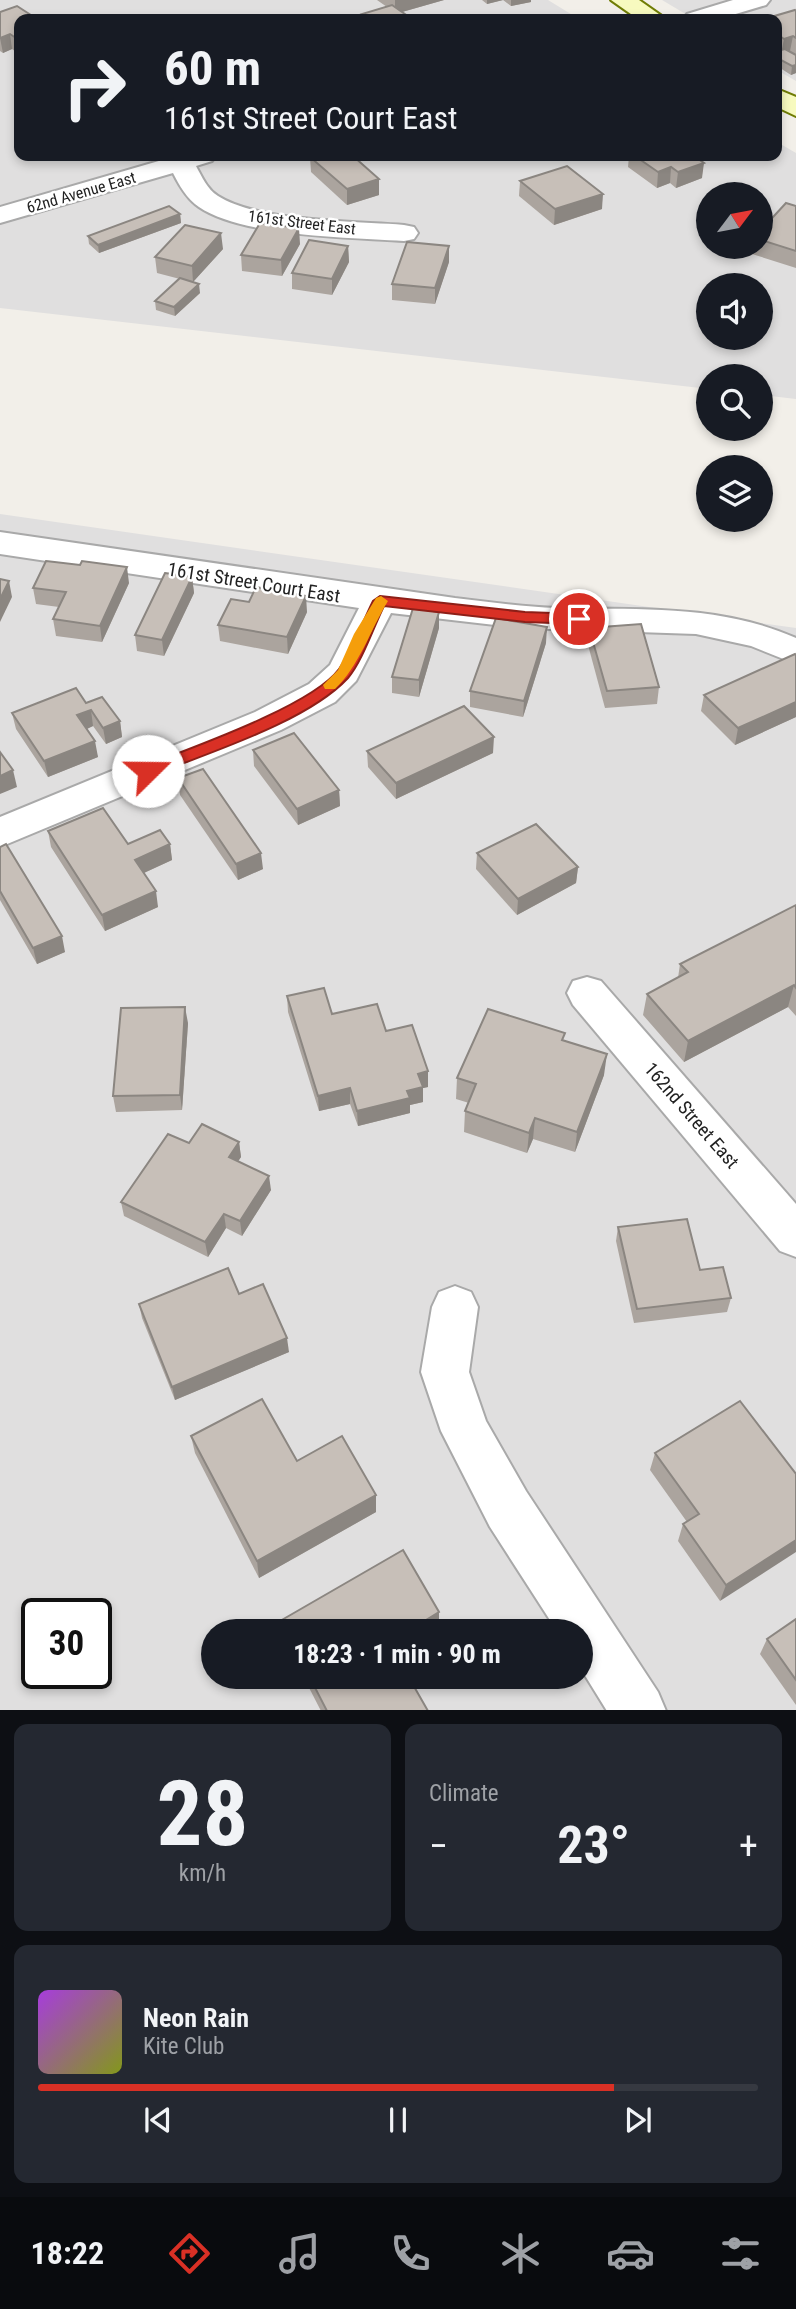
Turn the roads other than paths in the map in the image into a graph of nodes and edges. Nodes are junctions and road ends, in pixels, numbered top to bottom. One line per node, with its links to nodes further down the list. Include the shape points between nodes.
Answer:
1 (623, 0): 3 (main road)
2 (758, 0): 4 (street)
3 (646, 14)
4 (712, 14)
5 (185, 161): 7 (street, 62nd Avenue East)
6 (192, 161): 8 (street, 161st Street East, via 195,190 230,212)
7 (0, 215)
8 (404, 233)
9 (0, 543): 10 (street, 161st Street Court East)
10 (380, 601): 11 (street, 161st Street Court East, via 525,617 724,625 758,634); 12 (street, via 344,673 322,693 268,722)
11 (796, 652)
12 (0, 833)
13 (587, 993): 14 (street, 162nd Street East)
14 (796, 1237)
15 (456, 1307): 16 (street, via 445,1372 465,1431 508,1509)
16 (639, 1710)

